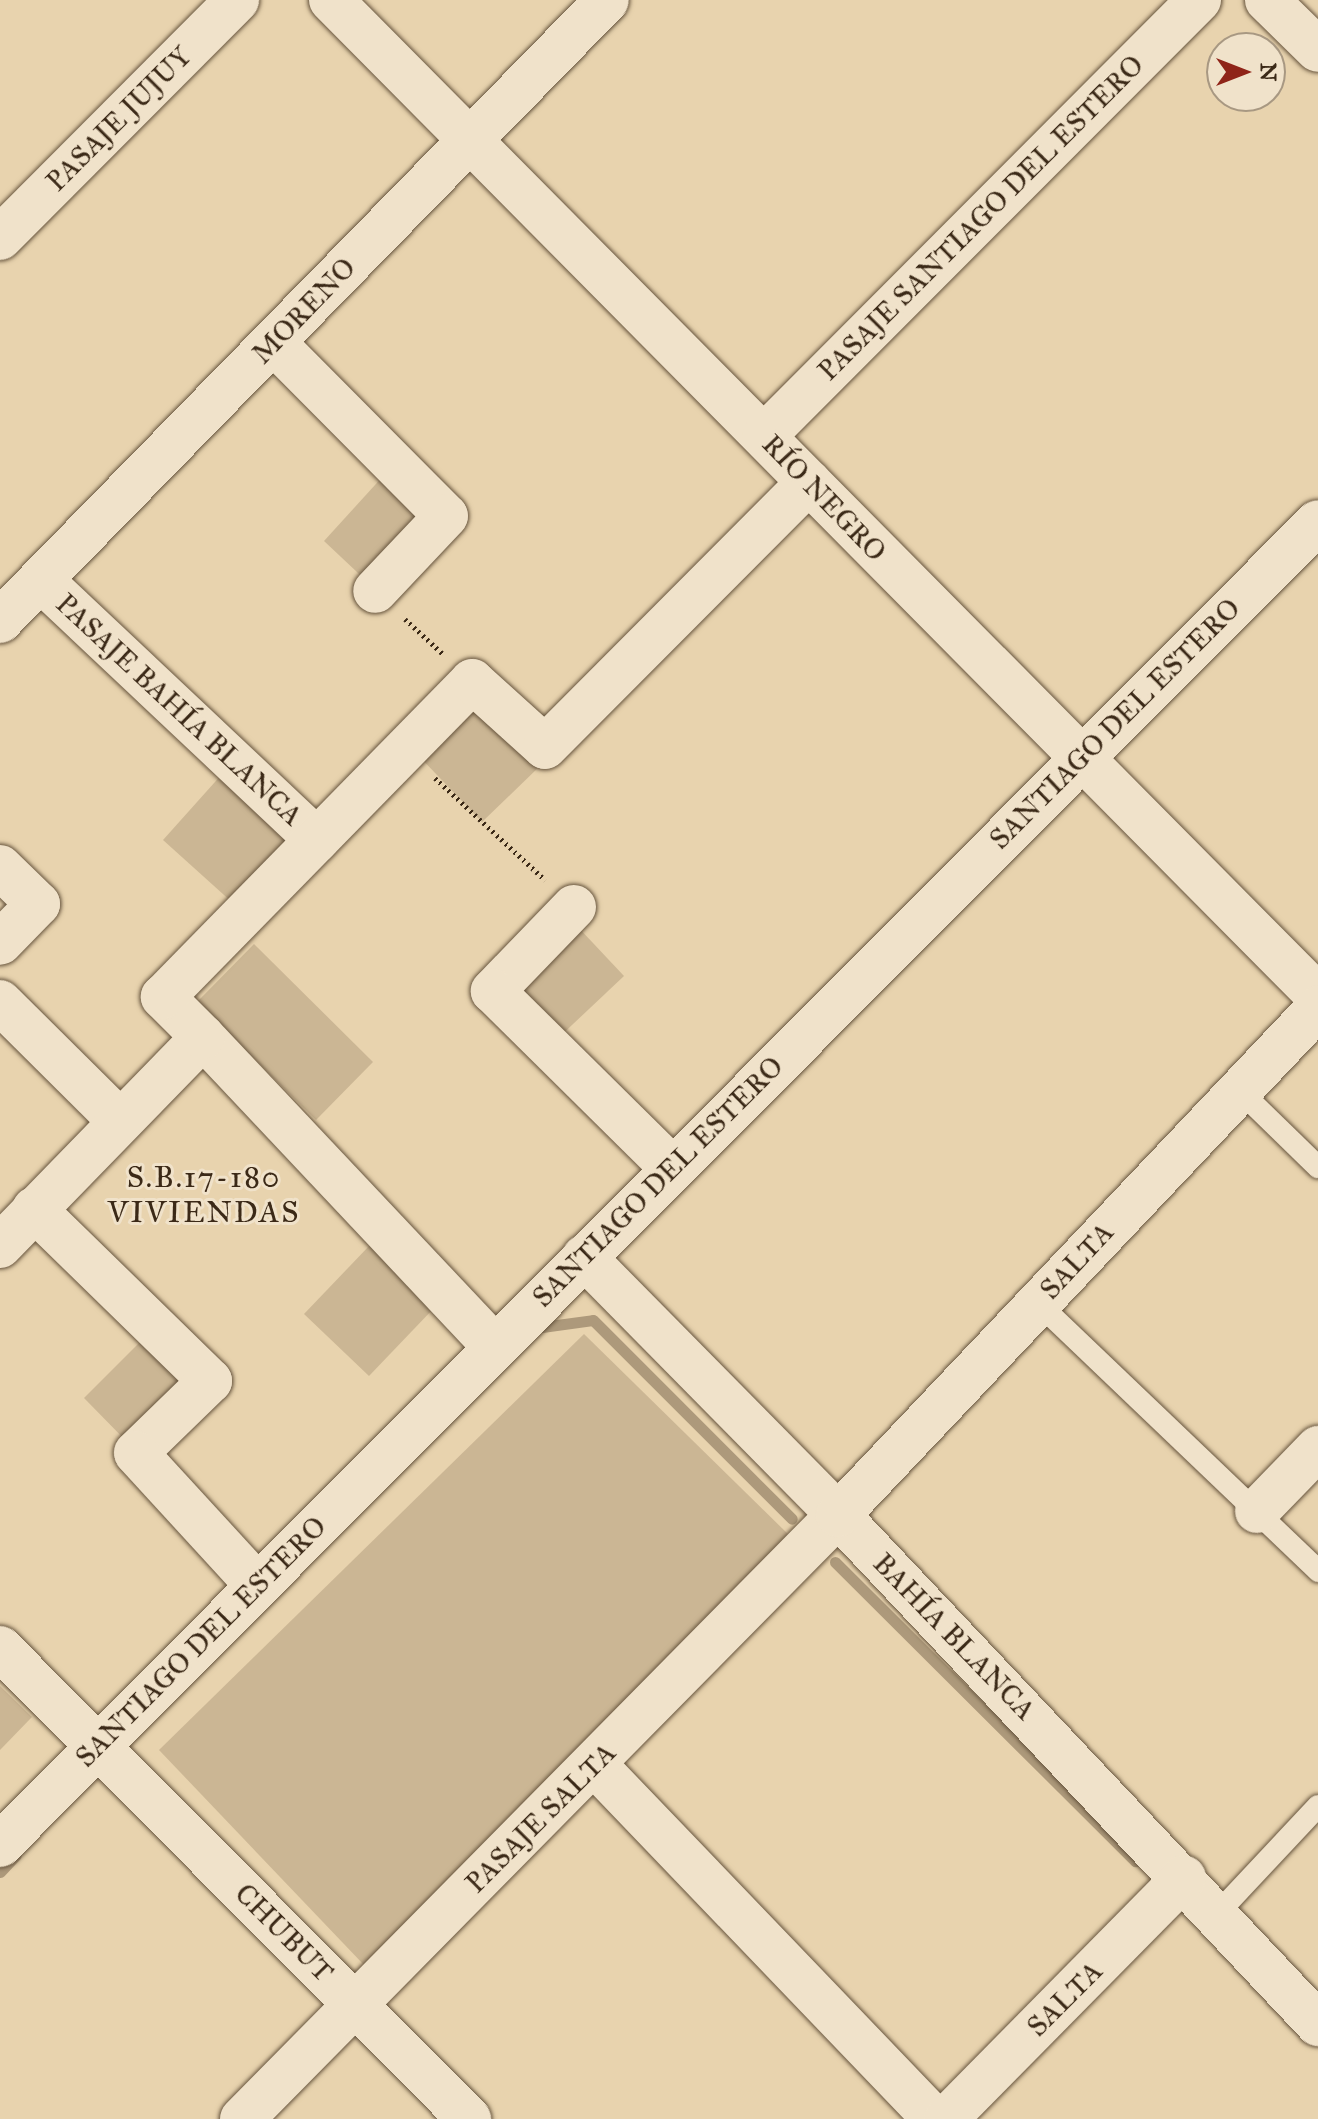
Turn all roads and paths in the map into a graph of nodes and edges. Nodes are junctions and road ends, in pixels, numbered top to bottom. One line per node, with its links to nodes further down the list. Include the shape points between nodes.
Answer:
1 (237, 0): 8 (street, PASAJE JUJUY)
2 (331, 0): 7 (street, RÍO NEGRO)
3 (607, 0): 7 (street, MORENO)
4 (1199, 0): 10 (street, PASAJE SANTIAGO DEL ESTERO)
5 (1267, 0): 6 (street)
6 (1318, 50)
7 (470, 140): 9 (street, MORENO); 10 (street, RÍO NEGRO)
8 (0, 238)
9 (273, 342): 13 (street, MORENO); 14 (street, via 446,516)
10 (764, 436): 11 (street, RÍO NEGRO)
11 (809, 482): 16 (street, via 545,747); 18 (street, RÍO NEGRO)
12 (1318, 522): 18 (street, SANTIAGO DEL ESTERO)
13 (41, 580): 15 (street, MORENO); 19 (street, PASAJE BAHÍA BLANCA)
14 (375, 591): 16 (path)
15 (0, 621)
16 (472, 681): 17 (street)
17 (405, 750): 19 (street); 21 (path)
18 (1078, 759): 23 (street, RÍO NEGRO); 30 (street, SANTIAGO DEL ESTERO)
19 (317, 840): 26 (street, via 163,997)
20 (0, 867): 22 (street, via 38,904)
21 (574, 907): 30 (street, via 493,991)
22 (0, 943)
23 (1318, 996)
24 (0, 1002): 28 (street)
25 (1318, 1008): 27 (street, SALTA)
26 (203, 1037): 28 (street); 35 (street)
27 (1238, 1089): 29 (lane); 34 (street, SALTA)
28 (120, 1121): 31 (street)
29 (1318, 1167)
30 (672, 1168): 33 (street, SANTIAGO DEL ESTERO)
31 (34, 1209): 32 (street); 40 (street, via 210,1381 136,1453)
32 (0, 1246)
33 (584, 1257): 35 (street, SANTIAGO DEL ESTERO); 38 (street, BAHÍA BLANCA)
34 (1038, 1303): 37 (lane); 38 (street, SALTA)
35 (495, 1347): 40 (street, SANTIAGO DEL ESTERO)
36 (1318, 1448): 37 (street)
37 (1257, 1511): 39 (lane)
38 (838, 1515): 43 (street, PASAJE SALTA); 46 (street, BAHÍA BLANCA)
39 (1318, 1571)
40 (257, 1585): 42 (street, SANTIAGO DEL ESTERO)
41 (0, 1648): 42 (street, CHUBUT)
42 (98, 1746): 45 (street, SANTIAGO DEL ESTERO); 48 (street, CHUBUT)
43 (595, 1765): 48 (street, PASAJE SALTA); 52 (street)
44 (1318, 1806): 47 (lane)
45 (0, 1845)
46 (1184, 1878): 47 (street, BAHÍA BLANCA); 53 (street, SALTA)
47 (1216, 1915): 49 (street, BAHÍA BLANCA)
48 (356, 2005): 50 (street, PASAJE SALTA); 51 (street, CHUBUT)
49 (1318, 2024)
50 (242, 2119)
51 (469, 2119)
52 (935, 2119)
53 (946, 2119)

